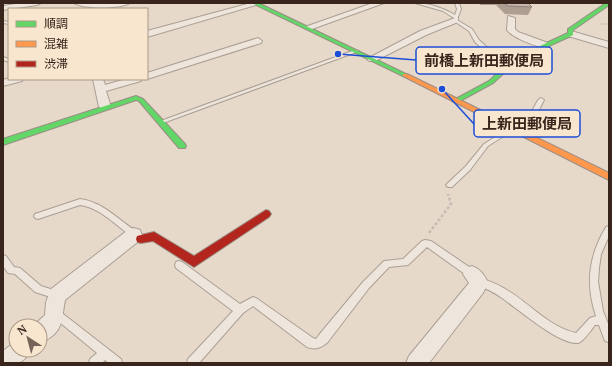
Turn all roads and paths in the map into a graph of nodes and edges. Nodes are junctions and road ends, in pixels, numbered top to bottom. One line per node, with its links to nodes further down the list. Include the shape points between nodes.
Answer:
1 (37, 3): 9 (street)
2 (78, 3): 3 (street, via 102,6)
3 (126, 3)
4 (255, 3): 12 (street); 13 (street)
5 (380, 3): 12 (street)
6 (418, 3): 11 (lane, via 444,10)
7 (457, 3): 11 (lane, via 459,8)
8 (609, 3): 14 (street, via 582,20 570,30)
9 (3, 8)
10 (510, 18): 16 (street, via 511,30 515,34)
11 (456, 19): 19 (street, via 429,29 407,43); 20 (lane, via 471,30 477,41 489,52)
12 (309, 27): 18 (street)
13 (148, 34)
14 (571, 34): 16 (street); 17 (street)
15 (258, 41): 21 (street)
16 (545, 45): 20 (street, via 516,59)
17 (609, 45)
18 (357, 51): 19 (street); 30 (lane)
19 (372, 59): 27 (street)
20 (514, 63): 27 (street, via 491,82)
21 (148, 76)
22 (14, 80): 25 (street)
23 (98, 80): 26 (street)
24 (134, 80): 26 (street)
25 (3, 83)
26 (100, 90): 29 (street)
27 (456, 100): 31 (street)
28 (541, 100): 32 (lane)
29 (105, 107): 30 (street, via 139,98); 33 (street)
30 (161, 122): 34 (street)
31 (511, 128): 32 (street); 36 (lane, via 486,145 468,168)
32 (521, 134): 35 (street)
33 (3, 142)
34 (182, 146)
35 (609, 177)
36 (447, 187): 41 (path, via 451,204 431,228)
37 (266, 214): 40 (street, via 194,262 154,236)
38 (38, 216): 40 (lane, via 87,202)
39 (609, 229): 46 (lane, via 599,243 594,265)
40 (138, 237): 44 (street); 45 (lane, via 168,256)
41 (428, 243): 43 (lane); 45 (lane, via 424,243 405,262 387,264 366,285 324,340 317,344 311,343 253,301)
42 (3, 259): 44 (lane, via 11,270 17,271)
43 (475, 278): 46 (lane, via 496,287 570,337 578,338 593,321); 53 (street, via 477,287)
44 (56, 304): 47 (street, via 52,323); 49 (lane)
45 (240, 310): 52 (lane)
46 (602, 320): 48 (lane)
47 (48, 326)
48 (609, 337)
49 (105, 353): 50 (lane); 51 (lane)
50 (94, 363)
51 (117, 363)
52 (192, 363)
53 (416, 363)

